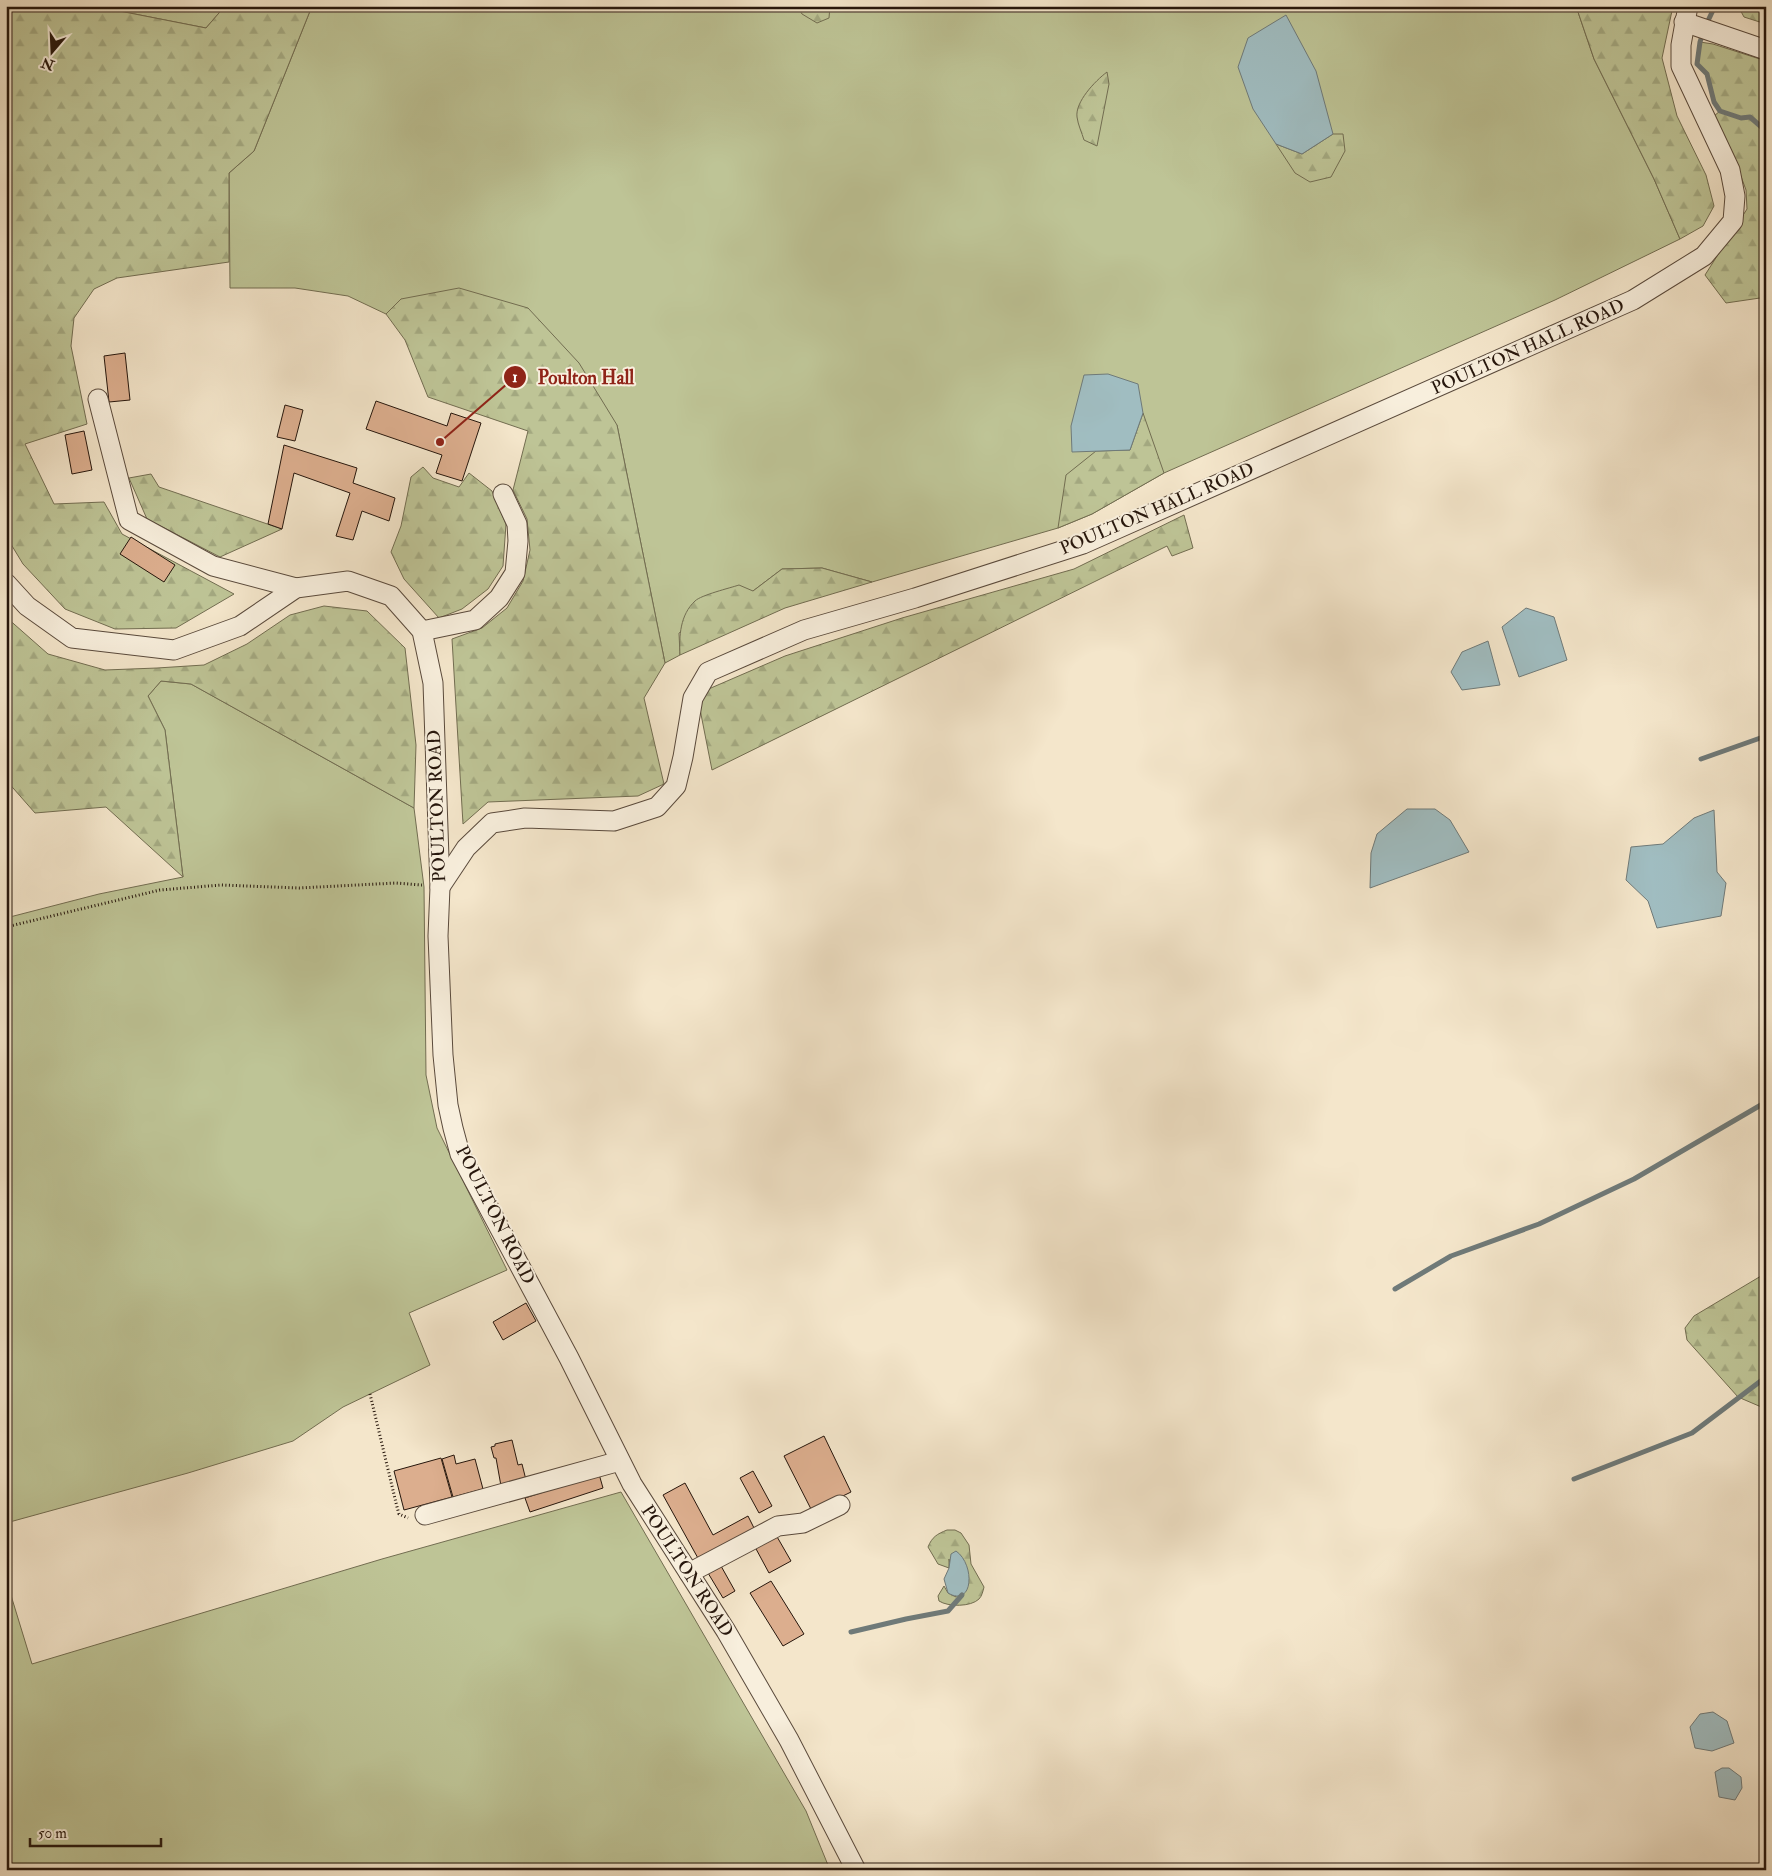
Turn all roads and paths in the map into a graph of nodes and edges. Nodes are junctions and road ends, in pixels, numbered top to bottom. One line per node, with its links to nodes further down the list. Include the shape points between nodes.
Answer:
1 (1688, 18): 2 (street, via 1722,35); 8 (street, POULTON HALL ROAD, via 1681,44 1681,66 1730,170 1735,196 1733,221 1704,256 1633,300 1083,544 804,630 708,672 693,698 676,786 657,807 614,822 525,818 492,823 466,848)
2 (1766, 50)
3 (98, 399): 6 (street, via 129,520 213,566)
4 (503, 494): 7 (street, via 517,524 515,573 499,598 474,620)
5 (6, 583): 6 (street, POULTON ROAD, via 27,606 72,638 174,650 240,626)
6 (296, 588): 7 (street, POULTON ROAD, via 348,581 357,584 391,596)
7 (422, 631): 8 (street, POULTON ROAD, via 433,683)
8 (440, 887): 9 (path, via 396,883 300,888 220,885 160,890); 11 (street, POULTON ROAD, via 438,936 443,1055 448,1105 460,1154)
9 (6, 926)
10 (370, 1394): 13 (path, via 399,1514 405,1518)
11 (620, 1461): 13 (street); 14 (street, POULTON ROAD)
12 (840, 1505): 14 (street, via 803,1523 778,1526)
13 (425, 1515)
14 (689, 1574): 15 (street, POULTON ROAD, via 789,1740)
15 (856, 1870)

